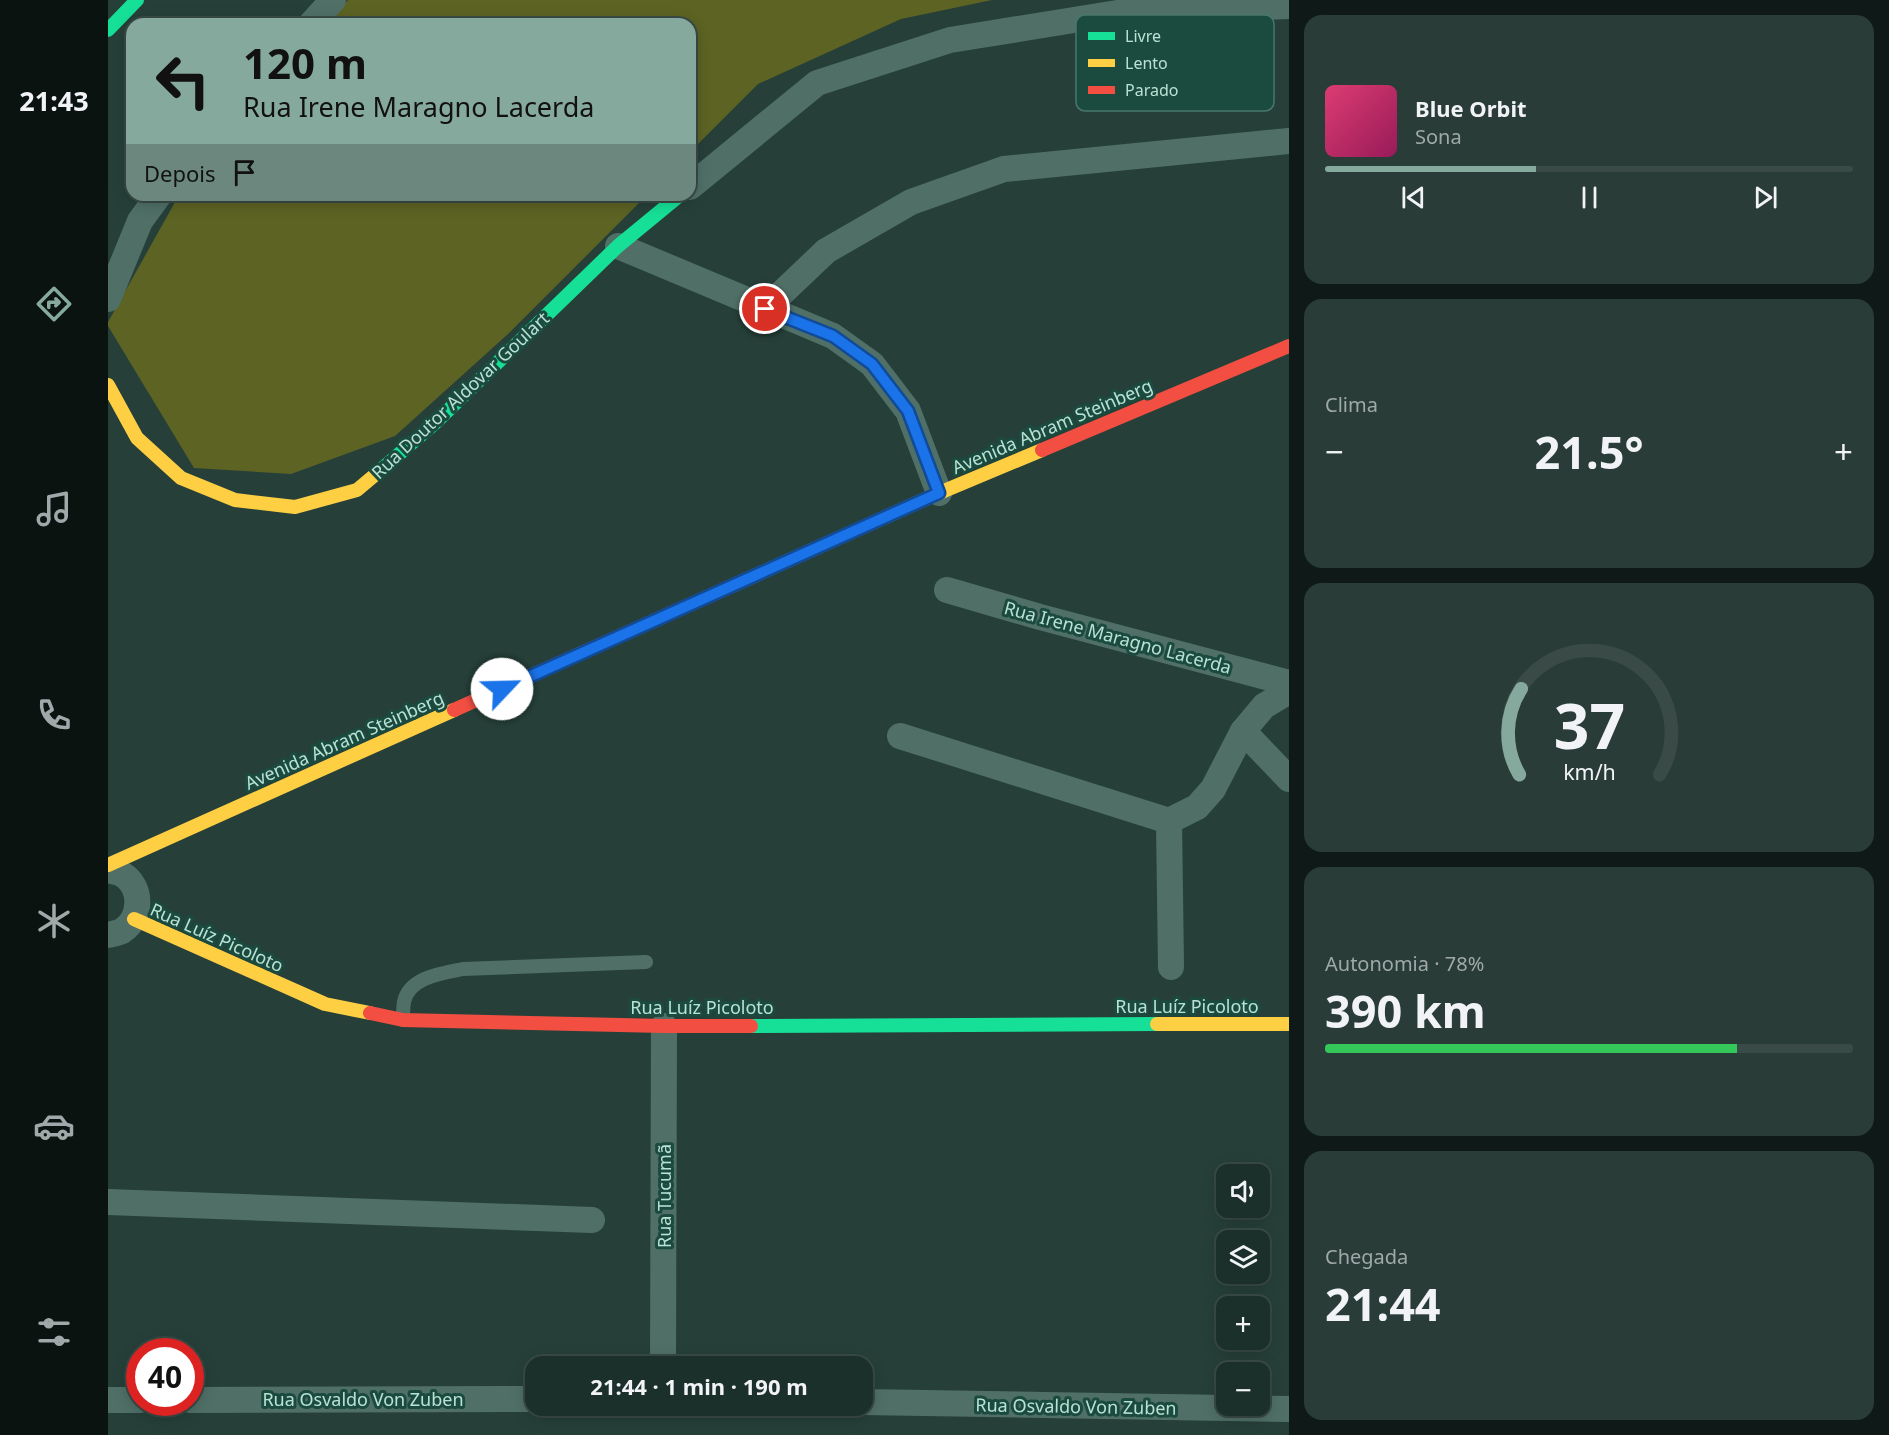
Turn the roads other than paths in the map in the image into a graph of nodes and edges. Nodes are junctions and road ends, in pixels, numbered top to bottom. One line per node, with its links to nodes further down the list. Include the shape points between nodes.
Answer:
1 (137, 0): 7 (street)
2 (333, 0): 5 (street)
3 (1289, 6): 4 (street)
4 (1106, 15)
5 (316, 18)
6 (1076, 20): 9 (street, via 950,40 817,83)
7 (108, 30)
8 (1289, 141): 14 (street, via 1004,169 911,202 826,251)
9 (696, 182)
10 (154, 201): 13 (street, via 140,220)
11 (673, 201): 12 (street, Rua Doutor Aldovar Goulart)
12 (618, 246): 14 (street); 16 (street, Rua Doutor Aldovar Goulart, via 435,423 357,490 296,507 235,500 181,478 137,438)
13 (108, 299)
14 (765, 309): 17 (street, via 833,336 872,364 908,411)
15 (1289, 346): 17 (street, Avenida Abram Steinberg)
16 (108, 385)
17 (939, 493): 25 (street, Avenida Abram Steinberg)
18 (947, 590): 19 (street, Rua Irene Maragno Lacerda)
19 (1289, 683)
20 (1289, 691): 21 (street, via 1264,706)
21 (1243, 731): 23 (street); 24 (street, via 1213,789 1197,807)
22 (900, 736): 24 (street)
23 (1289, 779)
24 (1169, 821): 30 (street)
25 (108, 866)
26 (108, 870): 27 (street, via 122,874 134,886 138,903)
27 (134, 919): 28 (street, via 121,931); 31 (street, Rua Luíz Picoloto, via 325,1004)
28 (108, 935)
29 (646, 962): 31 (lane, via 442,973 410,989 404,1000)
30 (1171, 967)
31 (403, 1020): 33 (street, Rua Luíz Picoloto)
32 (1289, 1024): 33 (street, Rua Luíz Picoloto)
33 (664, 1026): 36 (street, Rua Tucumã)
34 (108, 1202): 35 (street)
35 (592, 1220)
36 (663, 1356)
37 (525, 1399): 40 (street, Rua Osvaldo Von Zuben)
38 (108, 1400): 39 (street)
39 (126, 1400)
40 (204, 1400)
41 (873, 1402): 42 (street, Rua Osvaldo Von Zuben)
42 (1289, 1409)

